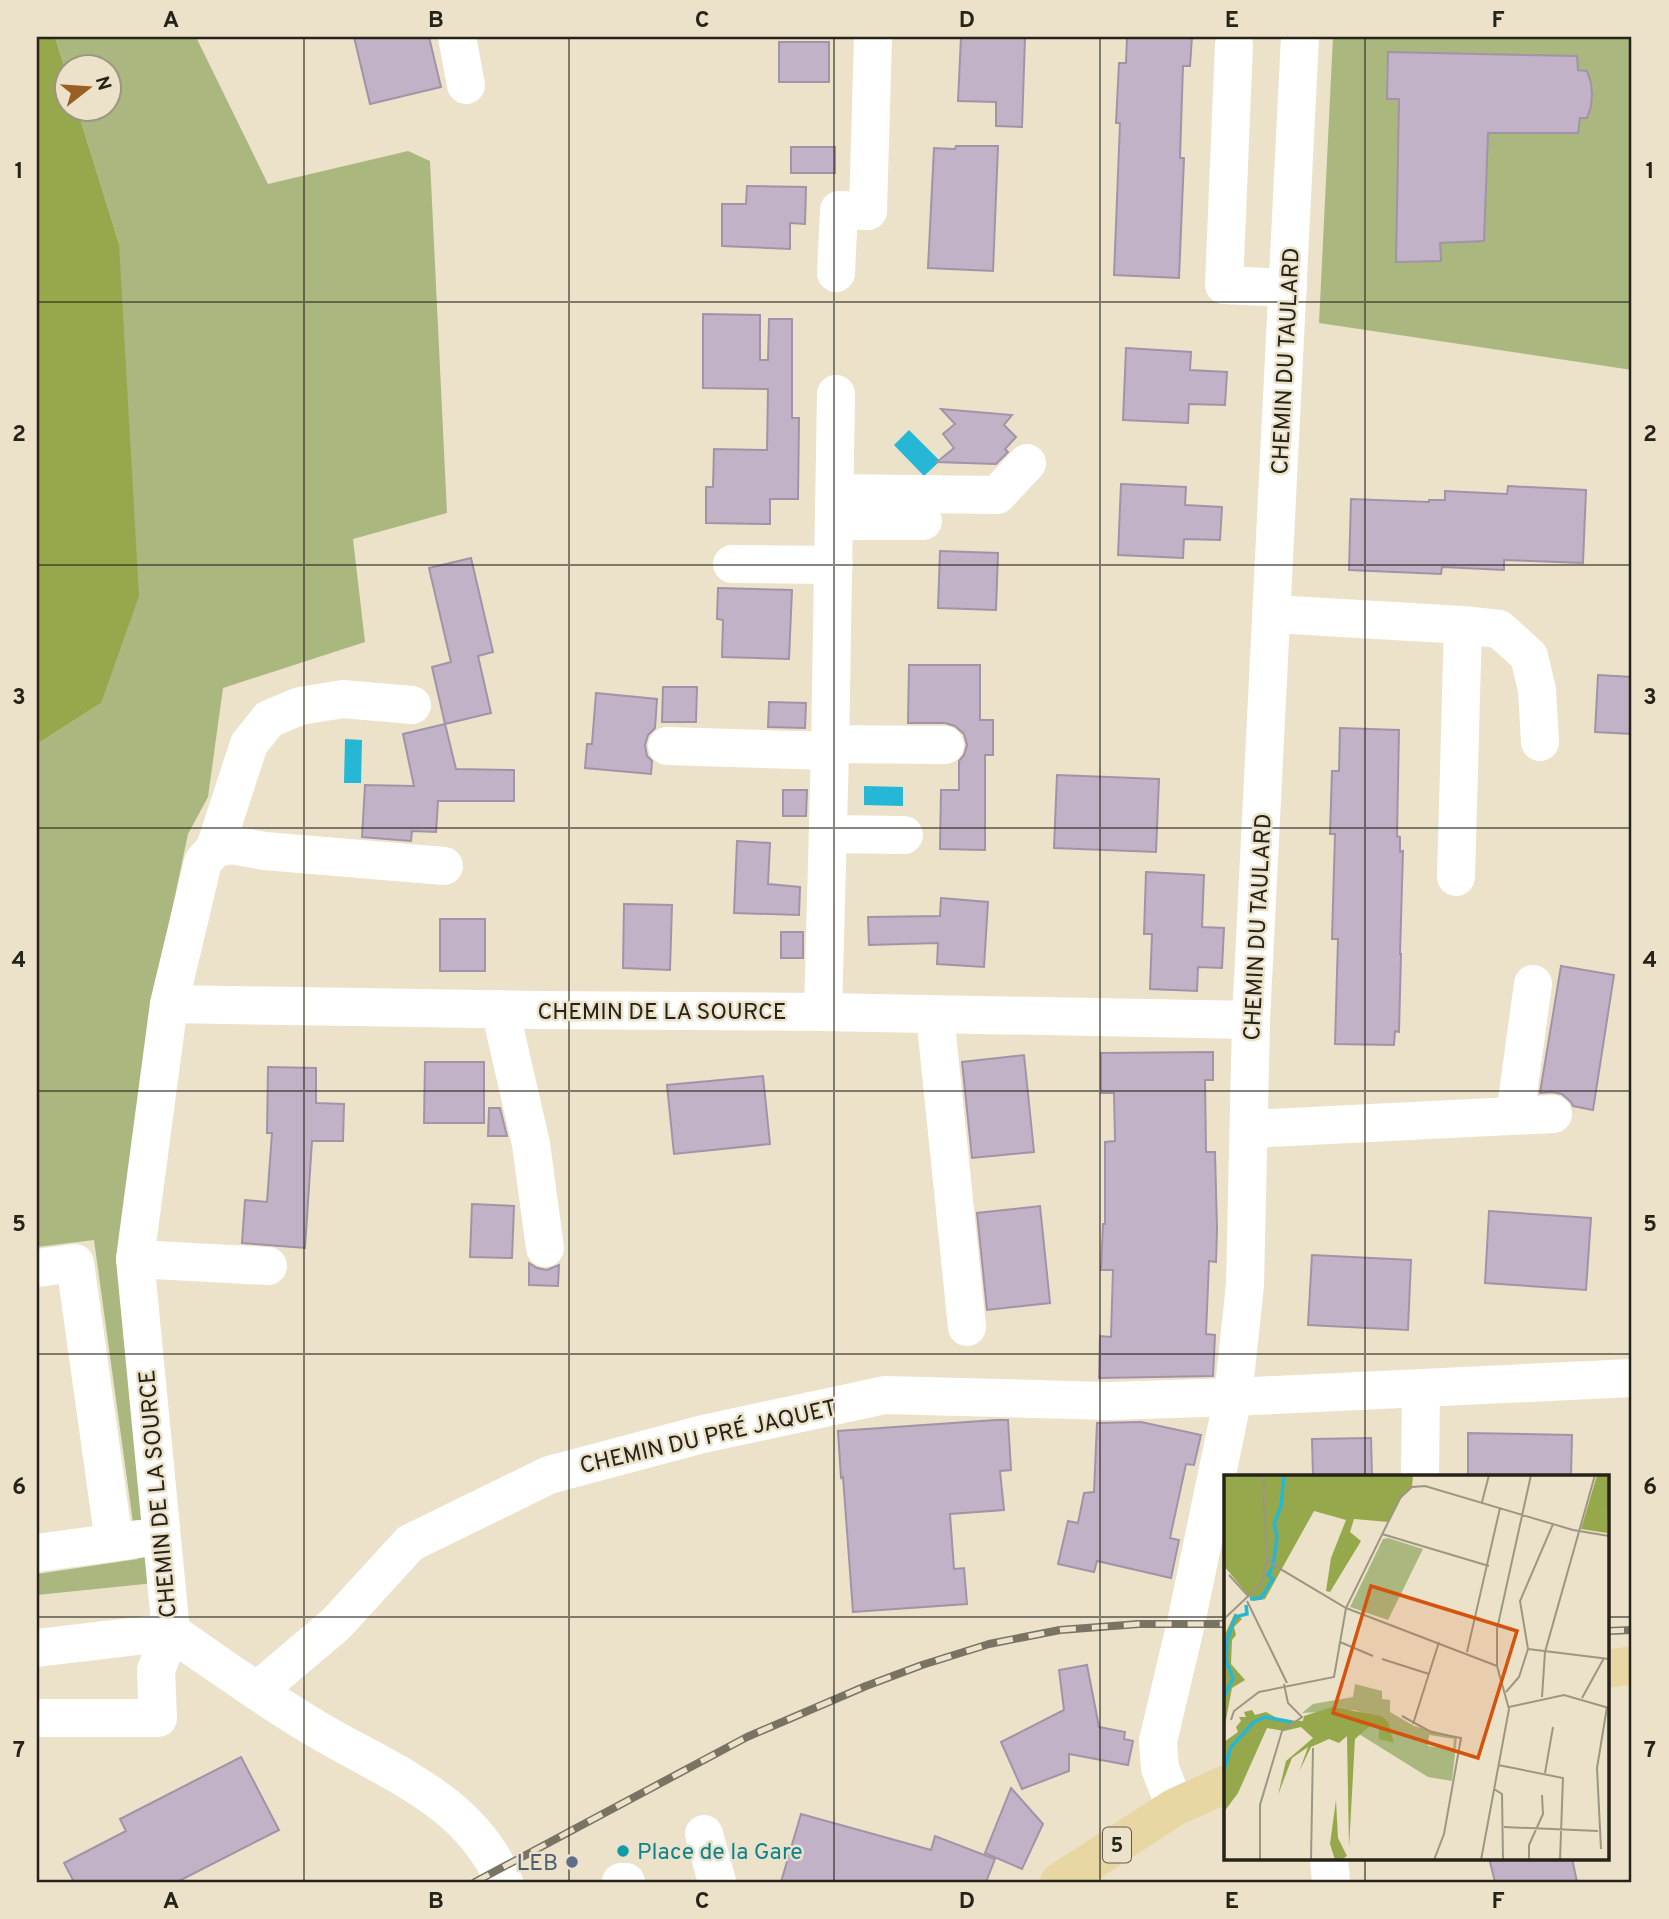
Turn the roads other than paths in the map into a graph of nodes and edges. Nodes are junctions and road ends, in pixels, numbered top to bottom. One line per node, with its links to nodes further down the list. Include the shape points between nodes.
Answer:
1 (457, 37): 5 (street)
2 (873, 37): 6 (street, via 868,211 839,210)
3 (1300, 37): 7 (street, CHEMIN DU TAULARD)
4 (1234, 45): 7 (street, via 1224,285)
5 (466, 85)
6 (836, 273)
7 (1288, 288): 14 (street, CHEMIN DU TAULARD)
8 (836, 394): 10 (street)
9 (1027, 463): 10 (street, via 998,495)
10 (835, 507): 11 (street); 13 (street)
11 (988, 521)
12 (732, 564): 13 (street)
13 (834, 565): 20 (street)
14 (1272, 614): 15 (street); 31 (street, CHEMIN DU TAULARD)
15 (1464, 625): 17 (street, via 1499,629 1529,656 1537,690); 25 (street)
16 (412, 705): 23 (street, CHEMIN DE LA SOURCE, via 343,699 300,706 269,719 249,744)
17 (1540, 741)
18 (945, 745): 20 (street)
19 (667, 746): 20 (street)
20 (830, 748): 21 (street)
21 (828, 834): 22 (street); 29 (street)
22 (904, 835)
23 (215, 848): 24 (street, via 231,845); 27 (street, CHEMIN DE LA SOURCE, via 203,862)
24 (444, 866)
25 (1456, 877)
26 (1533, 984): 33 (street)
27 (169, 1004): 28 (street, CHEMIN DE LA SOURCE); 36 (street, CHEMIN DE LA SOURCE)
28 (500, 1009): 29 (street, CHEMIN DE LA SOURCE); 35 (street, CHEMIN DE LA SOURCE, via 531,1144)
29 (823, 1012): 30 (street, CHEMIN DE LA SOURCE)
30 (935, 1015): 31 (street, CHEMIN DE LA SOURCE); 39 (street)
31 (1251, 1020): 34 (street, CHEMIN DU TAULARD)
32 (1553, 1114): 33 (street)
33 (1515, 1115): 34 (street)
34 (1250, 1129): 42 (street, CHEMIN DU TAULARD, via 1245,1284)
35 (545, 1248)
36 (135, 1259): 37 (street); 44 (street, CHEMIN DE LA SOURCE)
37 (268, 1266)
38 (37, 1268): 45 (street, via 75,1263)
39 (967, 1327)
40 (1632, 1378): 41 (street, CHEMIN DU PRÉ JAQUET)
41 (1421, 1388): 42 (street, CHEMIN DU PRÉ JAQUET); 43 (street)
42 (1233, 1397): 49 (street, CHEMIN DU PRÉ JAQUET, via 1109,1401 886,1395 703,1434 549,1475 410,1543 336,1624); 52 (street, CHEMIN DU TAULARD, via 1158,1741 1160,1768)
43 (1420, 1475)
44 (162, 1536): 45 (street); 47 (street, CHEMIN DE LA SOURCE)
45 (114, 1542): 46 (street)
46 (37, 1553)
47 (170, 1632): 48 (street); 49 (street, CHEMIN DE LA SOURCE); 50 (street, via 156,1670 158,1718)
48 (37, 1648)
49 (258, 1690): 55 (street, CHEMIN DE LA SOURCE, via 312,1727 421,1787 469,1826)
50 (37, 1718)
51 (1224, 1785): 52 (main road, 5)
52 (1175, 1807): 57 (main road, 5)
53 (704, 1834): 56 (street)
54 (1329, 1860): 58 (street)
55 (497, 1868)
56 (717, 1882)
57 (1059, 1882)
58 (1331, 1882)

